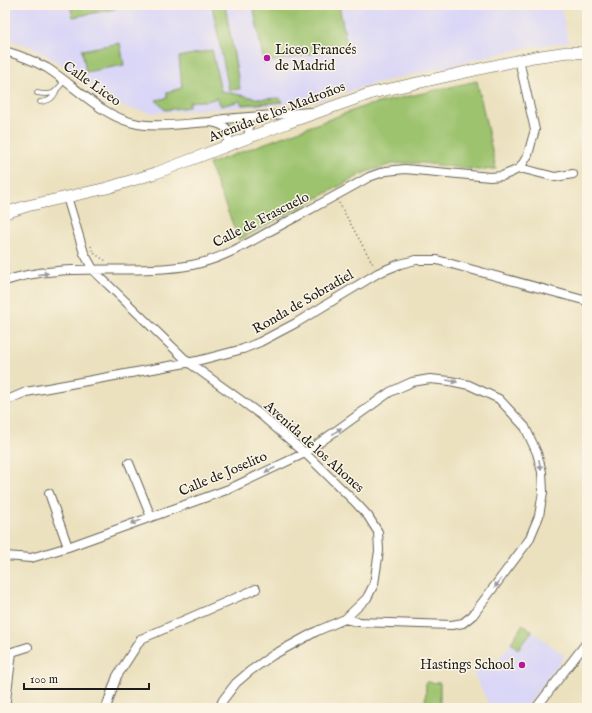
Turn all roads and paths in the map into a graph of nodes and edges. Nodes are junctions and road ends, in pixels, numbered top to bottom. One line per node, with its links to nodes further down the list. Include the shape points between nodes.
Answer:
1 (6, 52): 4 (street, Calle Liceo, via 47,68)
2 (587, 53): 3 (street, Avenida de los Madroños, via 568,52)
3 (519, 60): 8 (street, Avenida de los Madroños, via 372,93); 13 (street, via 535,130 528,155)
4 (64, 81): 5 (lane); 10 (street, Calle Liceo, via 108,112 137,124 150,126)
5 (56, 92): 6 (lane, via 48,95); 7 (lane, via 53,98)
6 (37, 93)
7 (40, 102)
8 (318, 111): 9 (street, Calle Liceo); 11 (street, Avenida de los Madroños)
9 (242, 118): 10 (street, Calle Liceo); 11 (street, via 248,125)
10 (211, 122): 12 (street, Calle Liceo, via 222,124 229,131)
11 (248, 138): 12 (street, Avenida de los Madroños)
12 (227, 146): 16 (street, Avenida de los Madroños, via 156,173)
13 (520, 168): 14 (street, via 555,177); 15 (street, Calle de Frascuelo, via 502,176 490,177 405,169 386,171)
14 (573, 174)
15 (335, 196): 20 (street, Calle de Frascuelo, via 212,260 178,268); 21 (path)
16 (67, 197): 17 (street, Avenida de los Madroños); 20 (street, Avenida de los Ahones, via 84,253)
17 (5, 213)
18 (91, 246): 19 (path, via 95,254)
19 (110, 264)
20 (94, 271): 22 (street, Calle de Frascuelo, one-way to 20, via 39,274); 24 (street, Avenida de los Ahones)
21 (378, 273): 23 (street, Ronda de Sobradiel, via 406,262 437,260); 24 (street, Ronda de Sobradiel, via 260,342 243,349)
22 (5, 281)
23 (587, 301)
24 (188, 362): 25 (street, Ronda de Sobradiel, via 26,392); 26 (street, Avenida de los Ahones, via 261,415)
25 (5, 401)
26 (305, 453): 29 (street, Calle de Joselito, one-way to 29, via 229,489); 33 (street, Avenida de los Ahones, via 356,503 378,532 379,550 374,584 367,598); 33 (street, Calle de Joselito, one-way to 33, via 390,392 412,382 430,379 469,385 499,399 525,427 537,453 542,472 544,492 539,516 529,540 473,614 463,623 452,626 358,622)
27 (129, 463): 29 (street)
28 (49, 493): 30 (street)
29 (151, 517): 30 (street, Calle de Joselito, one-way to 30)
30 (68, 547): 31 (street, Calle de Joselito, via 31,558)
31 (5, 556)
32 (256, 589): 37 (street, via 140,639 117,676)
33 (345, 619): 38 (street, Avenida de los Ahones, via 272,655 236,683)
34 (587, 642): 39 (street)
35 (28, 647): 36 (street, via 12,652)
36 (5, 708)
37 (106, 708)
38 (219, 708)
39 (536, 708)

